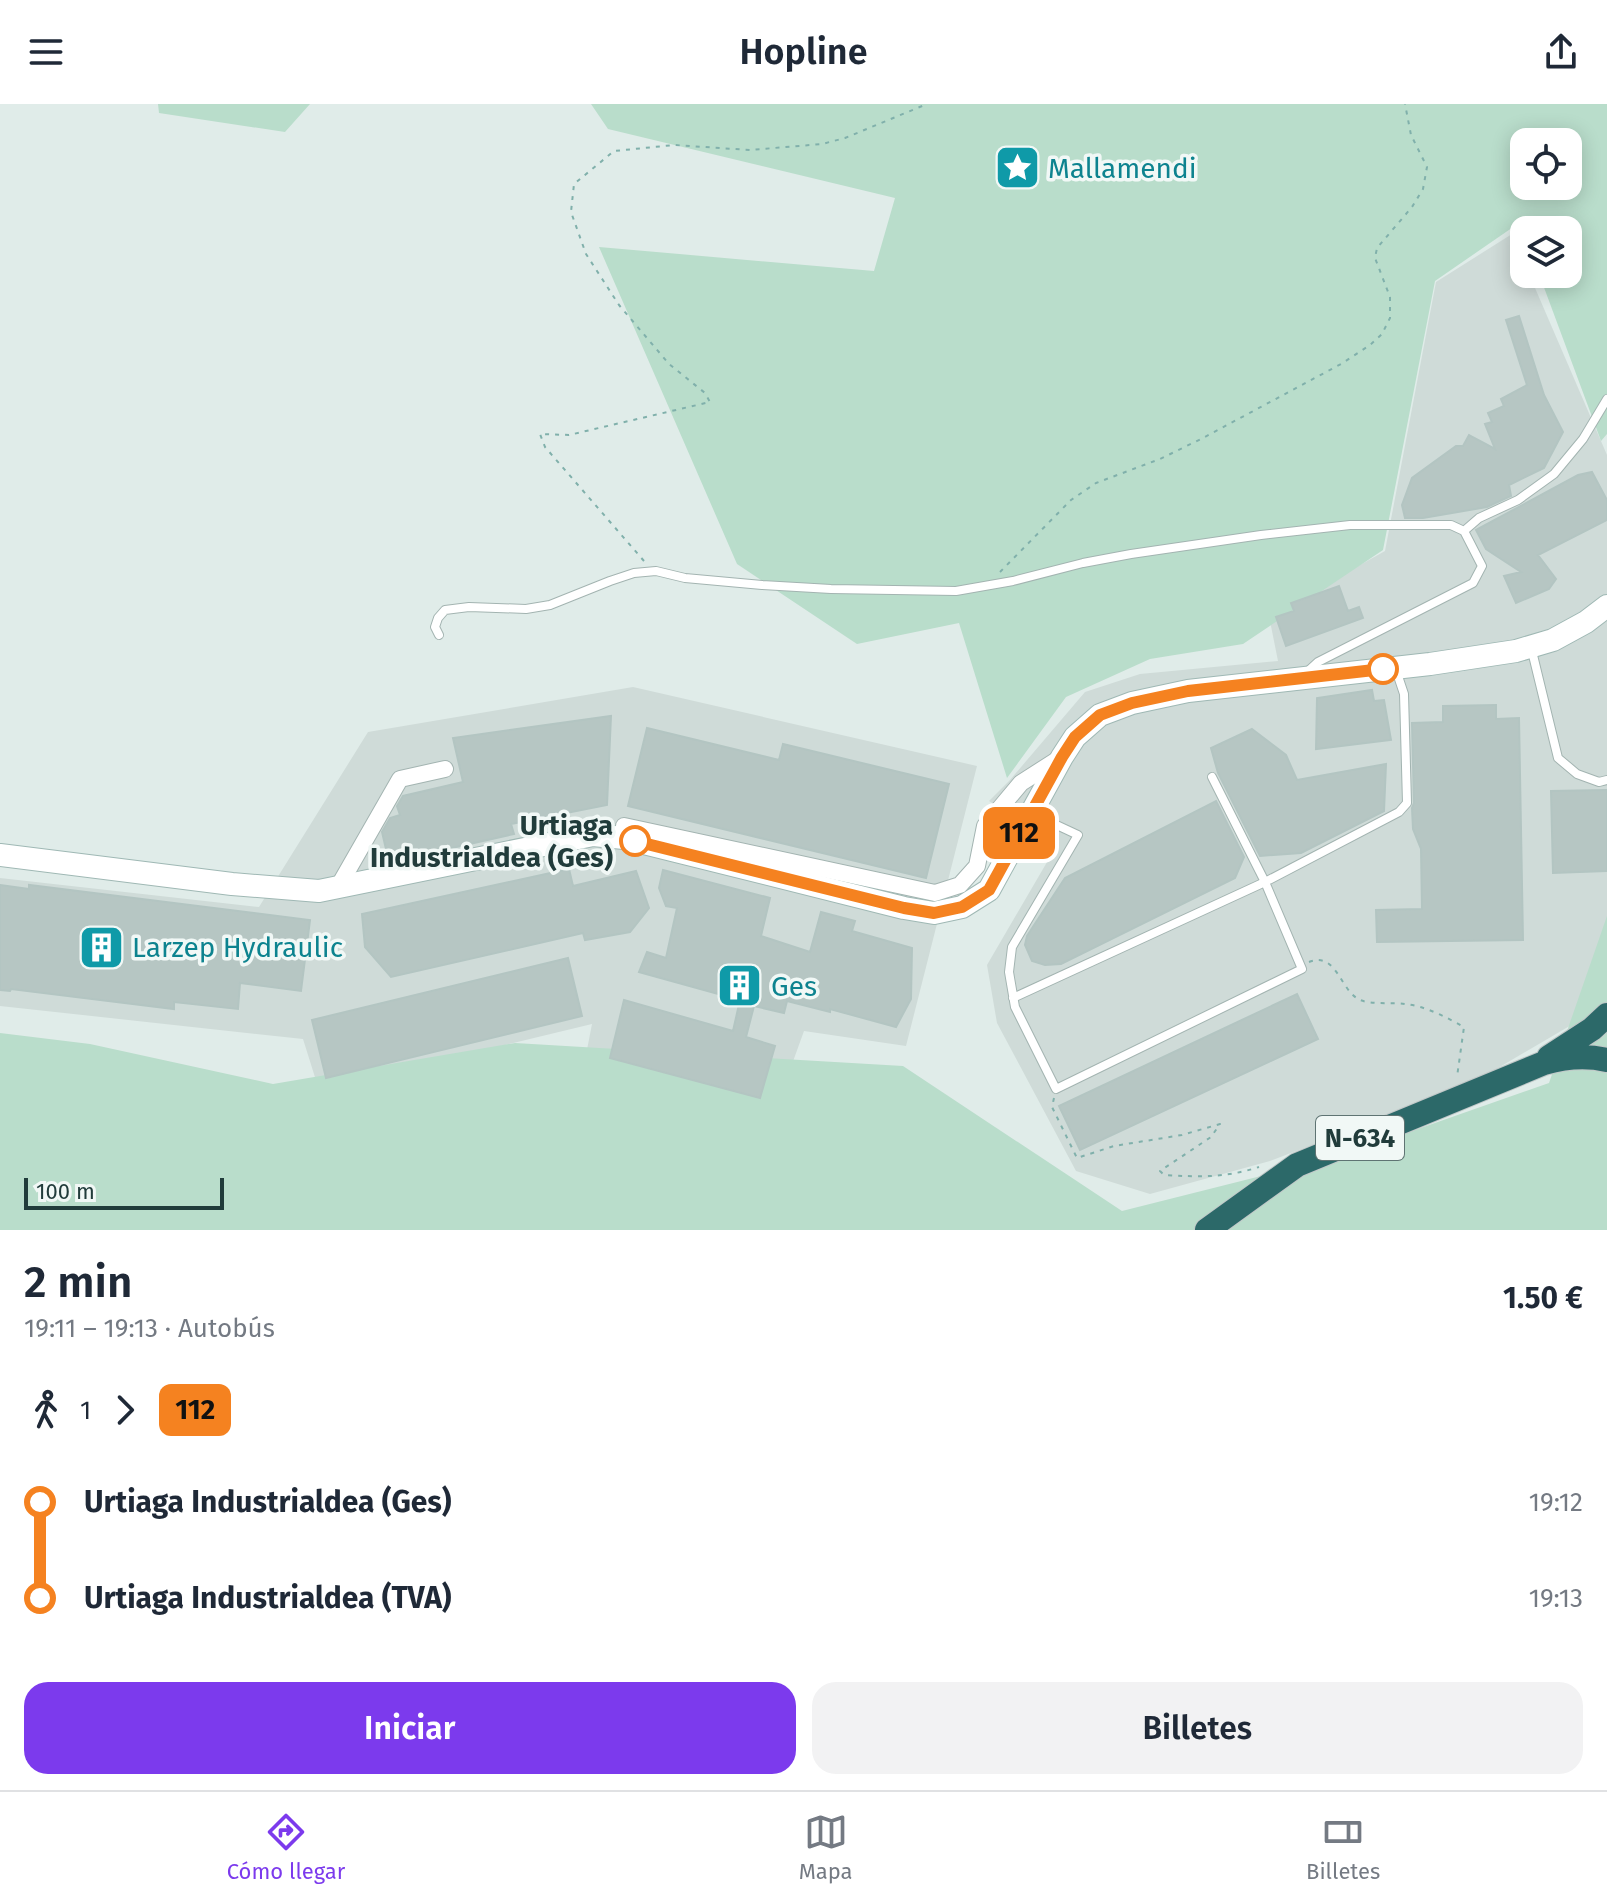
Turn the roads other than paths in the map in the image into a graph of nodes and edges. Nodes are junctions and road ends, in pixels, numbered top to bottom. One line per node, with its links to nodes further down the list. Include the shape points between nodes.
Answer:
1 (1607, 399): 2 (lane, via 1554,474)
2 (1464, 531): 4 (lane, via 1451,525 1350,525 1261,535 943,591 831,589 634,573 550,605 445,610 435,627); 7 (lane, via 1482,566 1473,583 1318,662)
3 (1607, 606): 5 (street, via 1553,640)
4 (439, 635)
5 (1531, 646): 6 (street); 11 (lane, via 1558,758 1577,774)
6 (1395, 668): 7 (street); 15 (lane, via 1404,694 1407,803 1380,823)
7 (1300, 679): 8 (street, via 1132,703 1100,715)
8 (1062, 757): 12 (street); 13 (street, via 1021,783 985,826 977,866 960,885 935,893 624,826)
9 (445, 769): 16 (street, via 400,779)
10 (1212, 777): 15 (lane)
11 (1607, 780)
12 (1031, 812): 13 (street, via 989,890 962,907 934,913); 17 (lane, via 1078,835 1012,947)
13 (624, 838): 16 (street, via 593,835)
14 (0, 855): 16 (street, via 232,884)
15 (1265, 882): 17 (lane); 17 (lane, via 1302,969 1056,1089)
16 (337, 889)
17 (1013, 998)
18 (1607, 1015): 20 (highway)
19 (1607, 1060): 20 (highway, via 1563,1058)
20 (1526, 1070): 21 (highway, N-634, via 1297,1165)
21 (1207, 1230)

